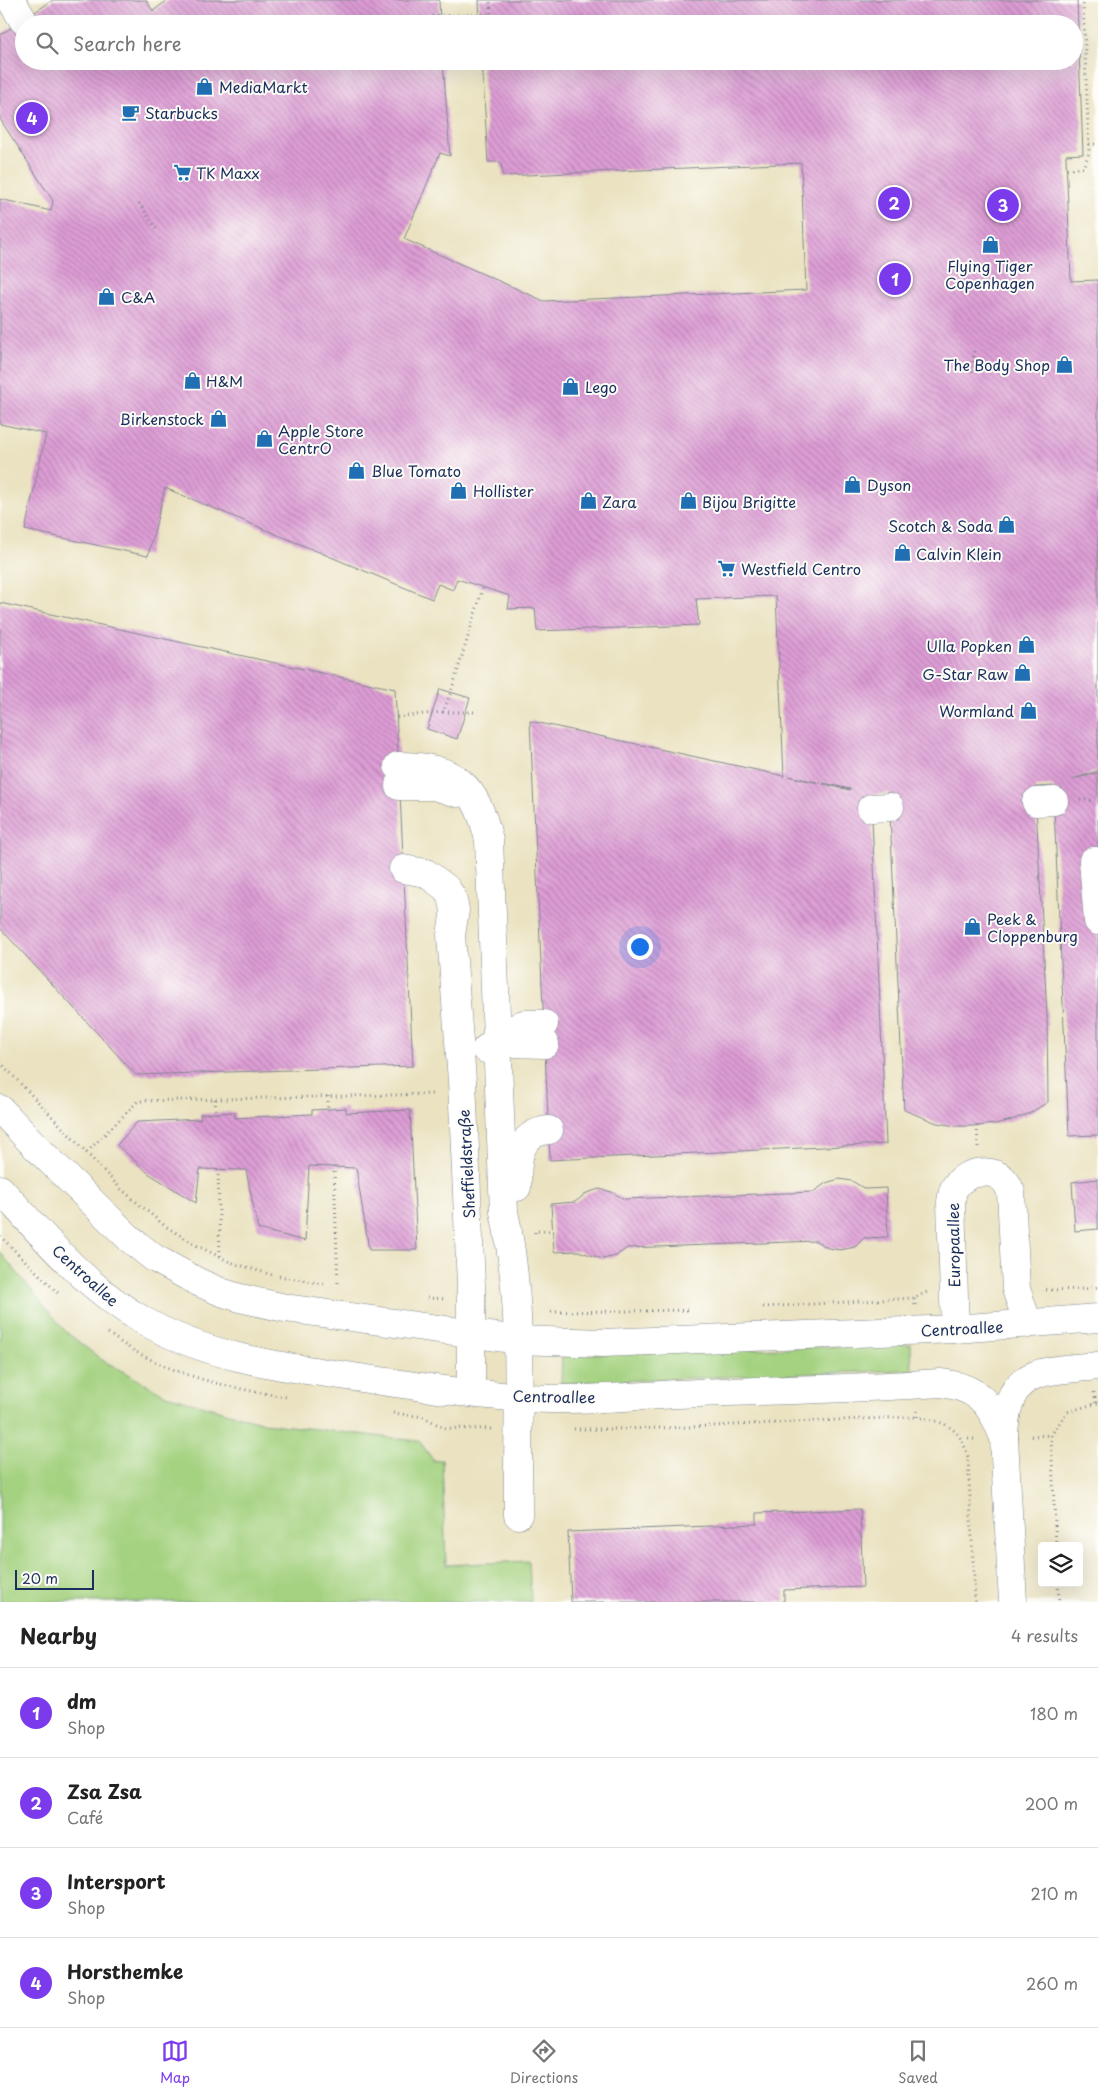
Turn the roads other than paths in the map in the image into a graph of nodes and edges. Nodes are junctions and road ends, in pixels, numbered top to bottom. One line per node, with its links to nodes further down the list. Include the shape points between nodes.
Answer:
1 (399, 776): 6 (street, via 475,801 484,816 490,840)
2 (1098, 861): 4 (street, via 1093,861)
3 (404, 878): 7 (street, Sheffieldstraße, via 442,908 451,935)
4 (1098, 921)
5 (544, 1034): 6 (street, via 511,1043)
6 (497, 1039): 7 (street, via 480,1054); 11 (street, via 504,1212)
7 (462, 1087): 15 (street, Sheffieldstraße, via 472,1300)
8 (5, 1117): 15 (street, Centroallee, via 130,1239 154,1258 198,1282 240,1298 278,1306)
9 (549, 1139): 11 (street, via 539,1131 530,1136 519,1154)
10 (0, 1189): 18 (street, Centroallee, via 97,1289 144,1321 178,1338 216,1352 275,1366)
11 (512, 1248): 16 (street)
12 (1098, 1318): 13 (street, Centroallee)
13 (1028, 1324): 14 (street, Centroallee); 14 (street, Europaallee, via 1016,1288 1012,1192 1005,1180 995,1174 980,1172 963,1177 953,1189)
14 (955, 1329): 16 (street, Centroallee, via 637,1343)
15 (470, 1334): 16 (street, Centroallee); 18 (street, Sheffieldstraße)
16 (518, 1340): 19 (street)
17 (1096, 1377): 20 (street, via 1063,1370 1028,1377 1013,1392)
18 (471, 1393): 19 (street, Centroallee)
19 (518, 1397): 20 (street, Centroallee, via 554,1399 954,1384 985,1401); 21 (street)
20 (1004, 1438): 22 (street)
21 (518, 1515)
22 (1014, 1602)

